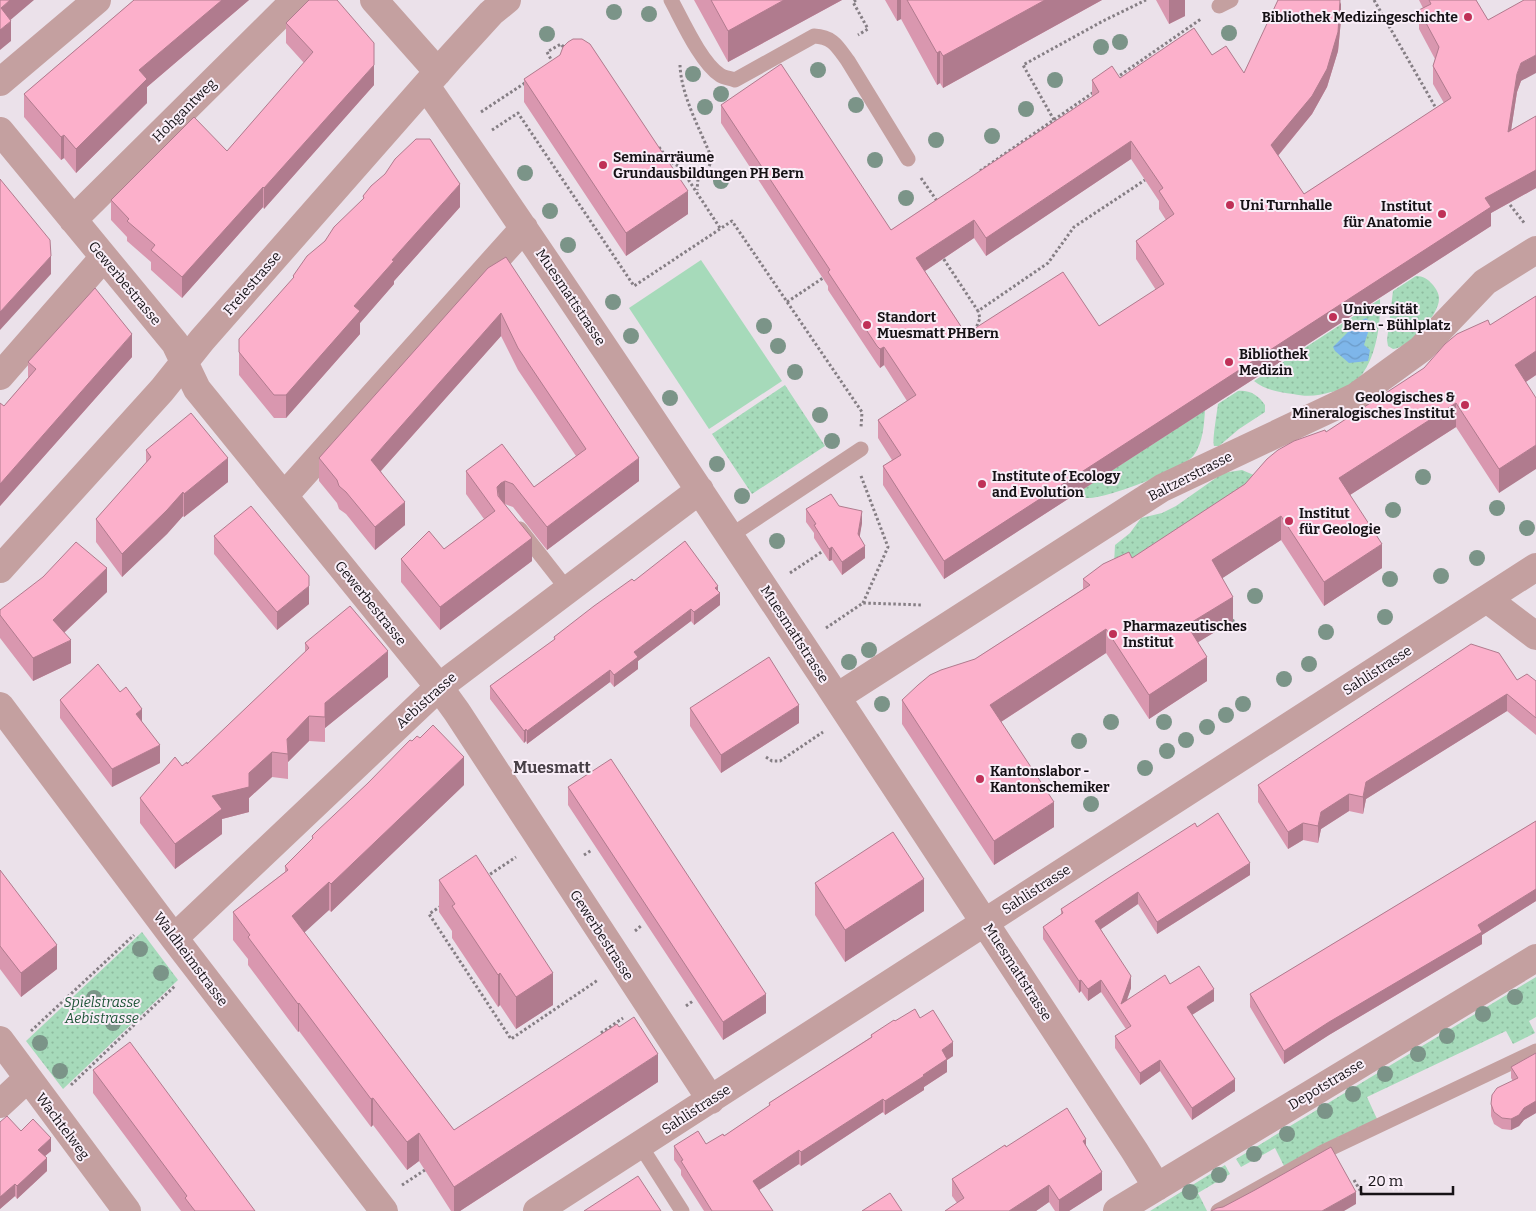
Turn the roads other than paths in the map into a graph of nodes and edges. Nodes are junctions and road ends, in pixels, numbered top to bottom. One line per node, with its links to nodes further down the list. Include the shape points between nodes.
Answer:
1 (97, 0): 7 (street)
2 (295, 0): 10 (street, Hohgantweg)
3 (374, 0): 6 (street, Muesmattstrasse)
4 (507, 0): 6 (street, Freiestrasse, via 491,13)
5 (671, 0): 9 (lane, via 710,66 721,76 735,80 814,36 826,37 848,61)
6 (432, 79): 11 (street, Muesmattstrasse); 14 (street, Freiestrasse)
7 (0, 82)
8 (0, 131): 10 (street, Gewerbestrasse)
9 (908, 159)
10 (73, 220): 13 (street, Gewerbestrasse)
11 (524, 228): 17 (street, Muesmattstrasse); 18 (street)
12 (1531, 238): 27 (street, Baltzerstrasse, via 1421,349 1355,397 1162,488)
13 (104, 257): 14 (street, Gewerbestrasse, via 175,342); 15 (street)
14 (184, 362): 18 (street, Gewerbestrasse, via 197,389); 22 (street, Freiestrasse)
15 (0, 376)
16 (856, 453): 20 (lane)
17 (700, 490): 20 (street, Muesmattstrasse); 23 (street, Aebistrasse)
18 (284, 496): 26 (street, Gewerbestrasse)
19 (512, 520): 23 (lane)
20 (730, 536): 27 (street, Muesmattstrasse)
21 (1536, 567): 24 (street, Sahlistrasse)
22 (0, 568)
23 (567, 589): 26 (street, Aebistrasse)
24 (1487, 599): 25 (street); 29 (street, Sahlistrasse)
25 (1536, 636)
26 (439, 687): 30 (street, Aebistrasse); 35 (street, Gewerbestrasse)
27 (837, 697): 29 (street, Muesmattstrasse)
28 (0, 706): 30 (street, Waldheimstrasse)
29 (986, 922): 35 (street, Sahlistrasse); 38 (street, Muesmattstrasse)
30 (174, 938): 40 (street, Waldheimstrasse)
31 (1536, 958): 38 (street, Depotstrasse)
32 (4, 1046): 34 (street, Wachtelweg)
33 (1536, 1051): 44 (lane, via 1323,1152)
34 (28, 1078): 36 (street); 39 (street, Wachtelweg)
35 (711, 1100): 37 (street, Sahlistrasse)
36 (0, 1104)
37 (640, 1145): 41 (street, Sahlistrasse); 42 (lane)
38 (1157, 1187): 43 (street, Depotstrasse)
39 (127, 1211)
40 (384, 1211)
41 (537, 1211)
42 (682, 1211)
43 (1117, 1211)
44 (1218, 1211)

